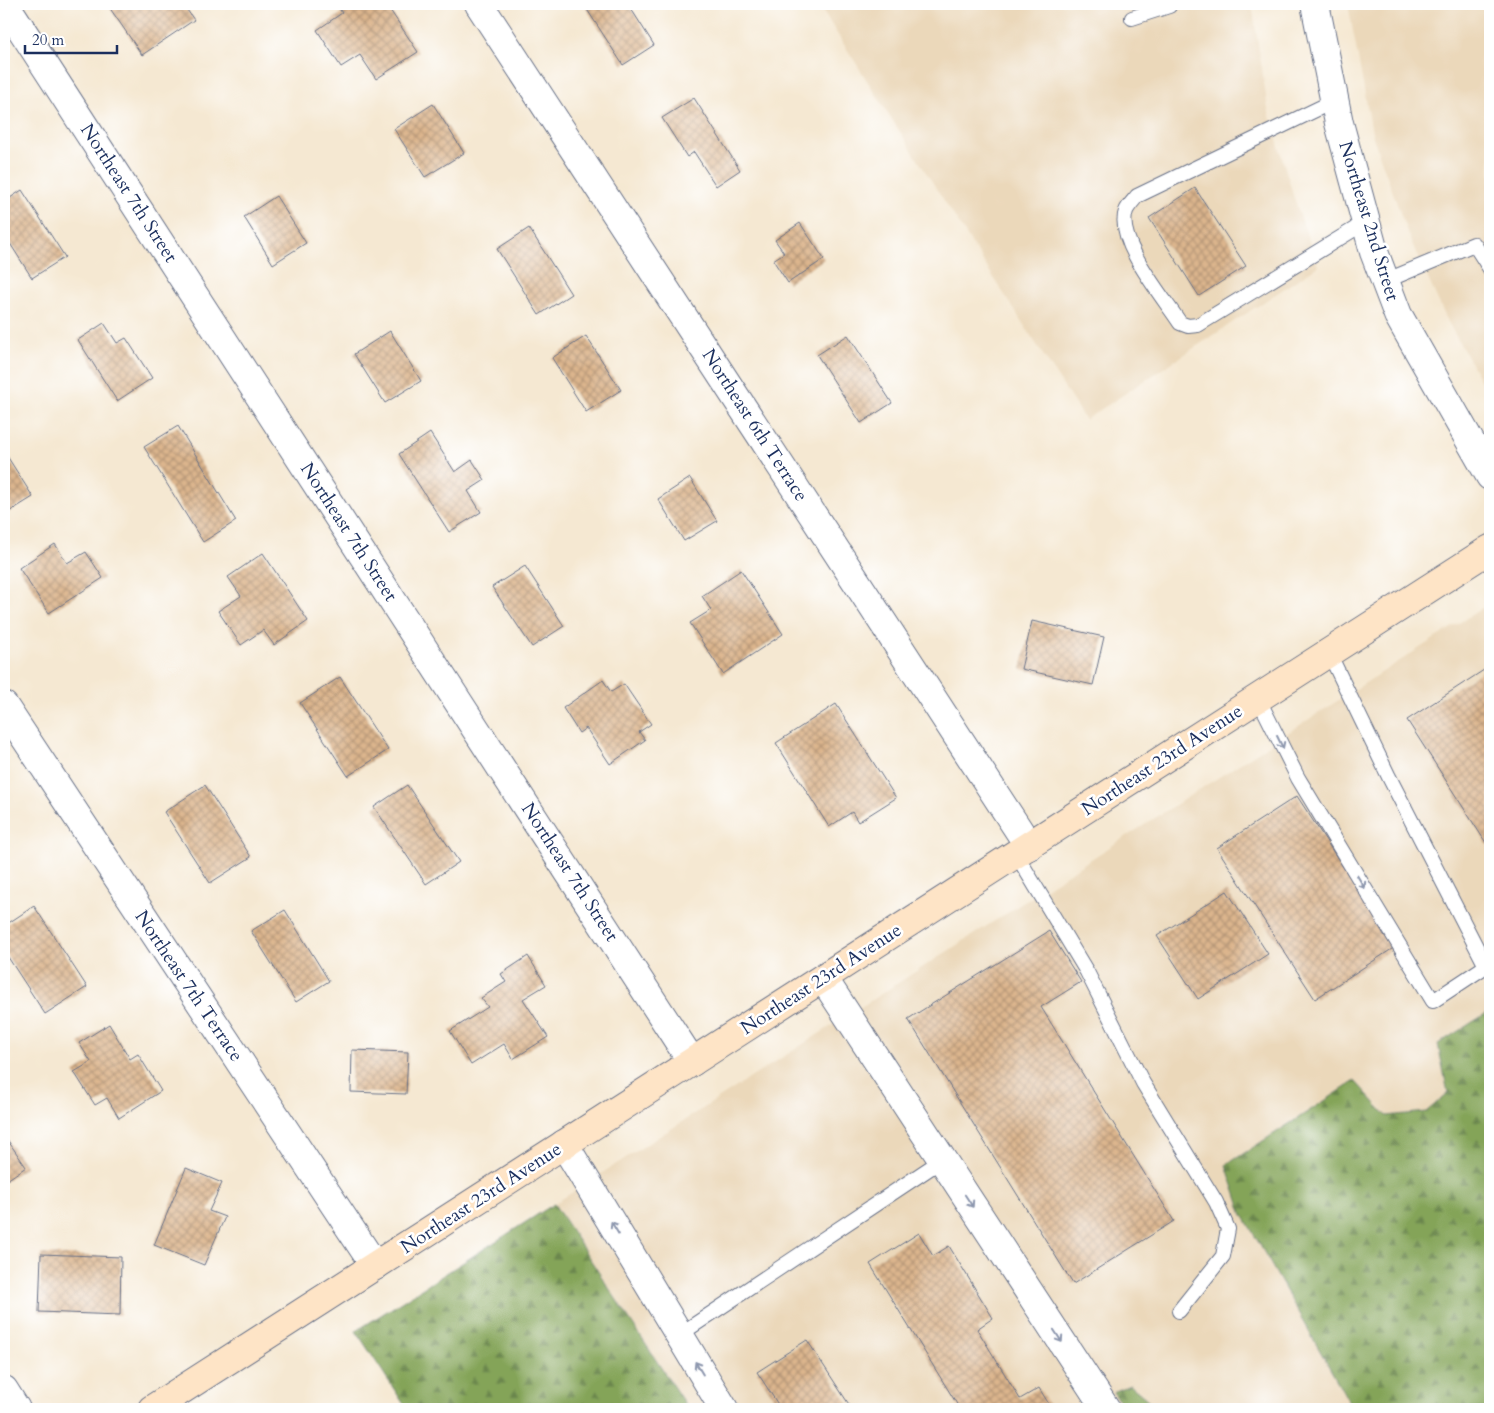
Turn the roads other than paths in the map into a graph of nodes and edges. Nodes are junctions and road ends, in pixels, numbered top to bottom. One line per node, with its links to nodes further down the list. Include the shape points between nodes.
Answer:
1 (5, 4): 18 (street, Northeast 7th Street)
2 (479, 4): 15 (street, Northeast 6th Terrace)
3 (1171, 4): 5 (lane)
4 (1315, 4): 6 (street, Northeast 2nd Street)
5 (1132, 18)
6 (1334, 101): 7 (street, Northeast 2nd Street); 7 (lane, via 1137,196 1126,212 1129,246 1180,323 1198,325)
7 (1366, 222): 9 (street, Northeast 2nd Street)
8 (1490, 269): 9 (lane, via 1474,244)
9 (1385, 281): 10 (street, Northeast 2nd Street, via 1398,315)
10 (1490, 476)
11 (1490, 549): 12 (main road, Northeast 23rd Avenue)
12 (1329, 652): 13 (main road, Northeast 23rd Avenue); 16 (lane, via 1393,786)
13 (1258, 698): 15 (main road, Northeast 23rd Avenue); 16 (lane, one-way to 16, via 1298,778 1433,1001)
14 (4, 706): 21 (street, Northeast 7th Terrace)
15 (1023, 850): 17 (main road, Northeast 23rd Avenue); 22 (lane, via 1143,1083 1216,1202 1228,1229 1223,1256)
16 (1488, 964)
17 (823, 978): 18 (main road, Northeast 23rd Avenue); 20 (street)
18 (692, 1062): 19 (main road, Northeast 23rd Avenue)
19 (564, 1144): 21 (main road, Northeast 23rd Avenue); 23 (street, one-way to 19)
20 (942, 1160): 23 (lane); 28 (street, one-way to 28)
21 (375, 1266): 26 (main road, Northeast 23rd Avenue)
22 (1179, 1311)
23 (680, 1335): 27 (street, one-way to 23)
24 (4, 1390): 25 (street)
25 (16, 1409)
26 (152, 1409)
27 (724, 1409)
28 (1106, 1409)

